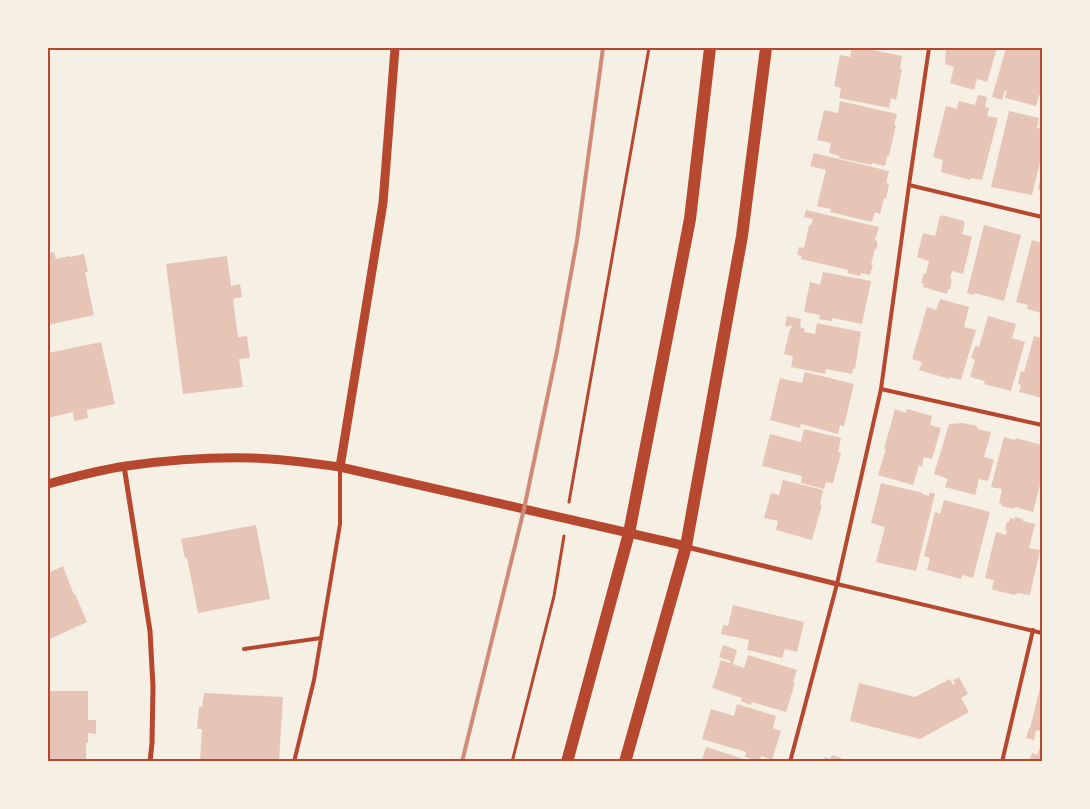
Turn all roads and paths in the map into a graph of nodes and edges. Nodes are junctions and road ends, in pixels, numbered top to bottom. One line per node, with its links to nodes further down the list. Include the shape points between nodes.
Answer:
1 (395, 48): 11 (street, via 383,203)
2 (649, 48): 12 (path)
3 (710, 48): 14 (main road, via 690,219)
4 (766, 48): 15 (main road, via 742,236)
5 (929, 48): 6 (lane)
6 (909, 185): 7 (lane); 8 (lane)
7 (1042, 217)
8 (881, 389): 9 (lane); 17 (lane)
9 (1042, 425)
10 (124, 466): 11 (street, via 254,458); 13 (street); 22 (street, via 150,631 153,687)
11 (340, 467): 14 (street); 20 (lane, via 340,524)
12 (573, 477)
13 (48, 484)
14 (629, 533): 15 (street); 25 (main road)
15 (686, 546): 17 (street); 26 (main road)
16 (558, 568): 24 (path, via 554,596)
17 (837, 584): 18 (lane); 27 (lane)
18 (1033, 630): 19 (lane); 28 (lane)
19 (1042, 633)
20 (321, 638): 21 (lane); 23 (lane)
21 (244, 649)
22 (150, 762)
23 (294, 762)
24 (512, 762)
25 (567, 762)
26 (624, 762)
27 (790, 762)
28 (1002, 762)

